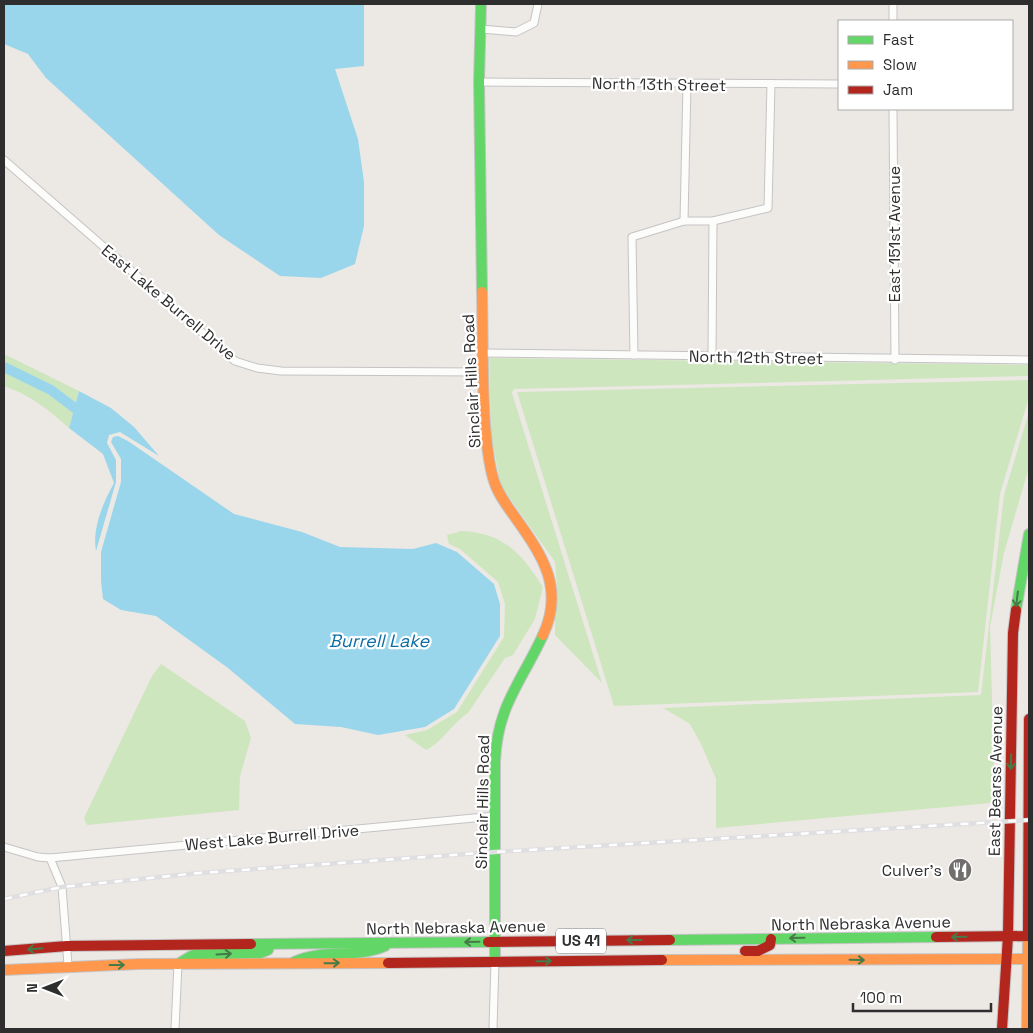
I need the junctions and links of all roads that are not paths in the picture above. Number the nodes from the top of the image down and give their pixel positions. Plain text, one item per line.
1 (481, 4) edge
2 (538, 4) edge
3 (893, 4) edge
4 (893, 20) edge
5 (481, 29) junction
6 (479, 82) junction
7 (687, 84) junction
8 (771, 84) junction
9 (838, 84) edge
10 (893, 110) edge
11 (4, 160) edge
12 (684, 221) junction
13 (713, 221) junction
14 (483, 353) junction
15 (634, 355) junction
16 (712, 356) junction
17 (895, 360) junction
18 (1029, 360) edge
19 (484, 372) junction
20 (1029, 534) edge
21 (1029, 719) edge
22 (495, 816) junction
23 (4, 846) edge
24 (50, 858) junction
25 (1008, 936) junction
26 (1028, 936) edge
27 (771, 939) junction
28 (495, 941) junction
29 (390, 942) junction
30 (270, 944) junction
31 (67, 946) junction
32 (4, 952) edge
33 (686, 959) junction
34 (1008, 959) junction
35 (1029, 959) edge
36 (495, 961) junction
37 (292, 963) junction
38 (178, 964) junction
39 (68, 965) junction
40 (4, 970) edge
41 (175, 1029) edge
42 (494, 1029) edge
43 (1002, 1029) edge
44 (1027, 1029) edge

1 - 5 main road, Sinclair Hills Road
2 - 5 street
3 - 4 street
5 - 6 main road, Sinclair Hills Road
6 - 7 street, North 13th Street
6 - 14 main road, Sinclair Hills Road
7 - 8 street, North 13th Street
7 - 12 street
8 - 9 street, North 13th Street
8 - 13 street
10 - 17 street, East 151st Avenue
11 - 19 street, East Lake Burrell Drive
12 - 13 street
12 - 15 street
13 - 16 street
14 - 15 street, North 12th Street
14 - 19 main road, Sinclair Hills Road
15 - 16 street, North 12th Street
16 - 17 street, North 12th Street
17 - 18 street, North 12th Street
19 - 22 main road, Sinclair Hills Road
20 -> 25 main road, East Bearss Avenue
21 - 26 main road, East Bearss Avenue
22 - 24 street, West Lake Burrell Drive
22 - 28 main road, Sinclair Hills Road
23 - 24 street, West Lake Burrell Drive
24 - 31 street
25 - 26 main road, North Nebraska Avenue / US 41
25 -> 27 main road, North Nebraska Avenue / US 41
25 - 34 main road, East Bearss Avenue
26 - 35 main road, East Bearss Avenue
27 -> 28 main road, North Nebraska Avenue / US 41
27 - 33 main road
28 -> 29 main road, North Nebraska Avenue / US 41
28 - 36 main road, Sinclair Hills Road
29 - 30 main road, North Nebraska Avenue / US 41
29 - 37 main road
30 - 31 main road, North Nebraska Avenue / US 41
38 -> 30 main road
31 -> 32 main road, North Nebraska Avenue / US 41
31 - 39 street
33 -> 34 main road, US 41
36 -> 33 main road, US 41
34 - 35 main road, US 41
34 - 43 main road, East Bearss Avenue
35 - 44 main road, East Bearss Avenue
37 -> 36 main road, US 41
36 - 42 street, Sinclair Hills Road
37 - 38 main road, US 41
39 -> 38 main road, US 41
38 - 41 street
39 - 40 main road, US 41

